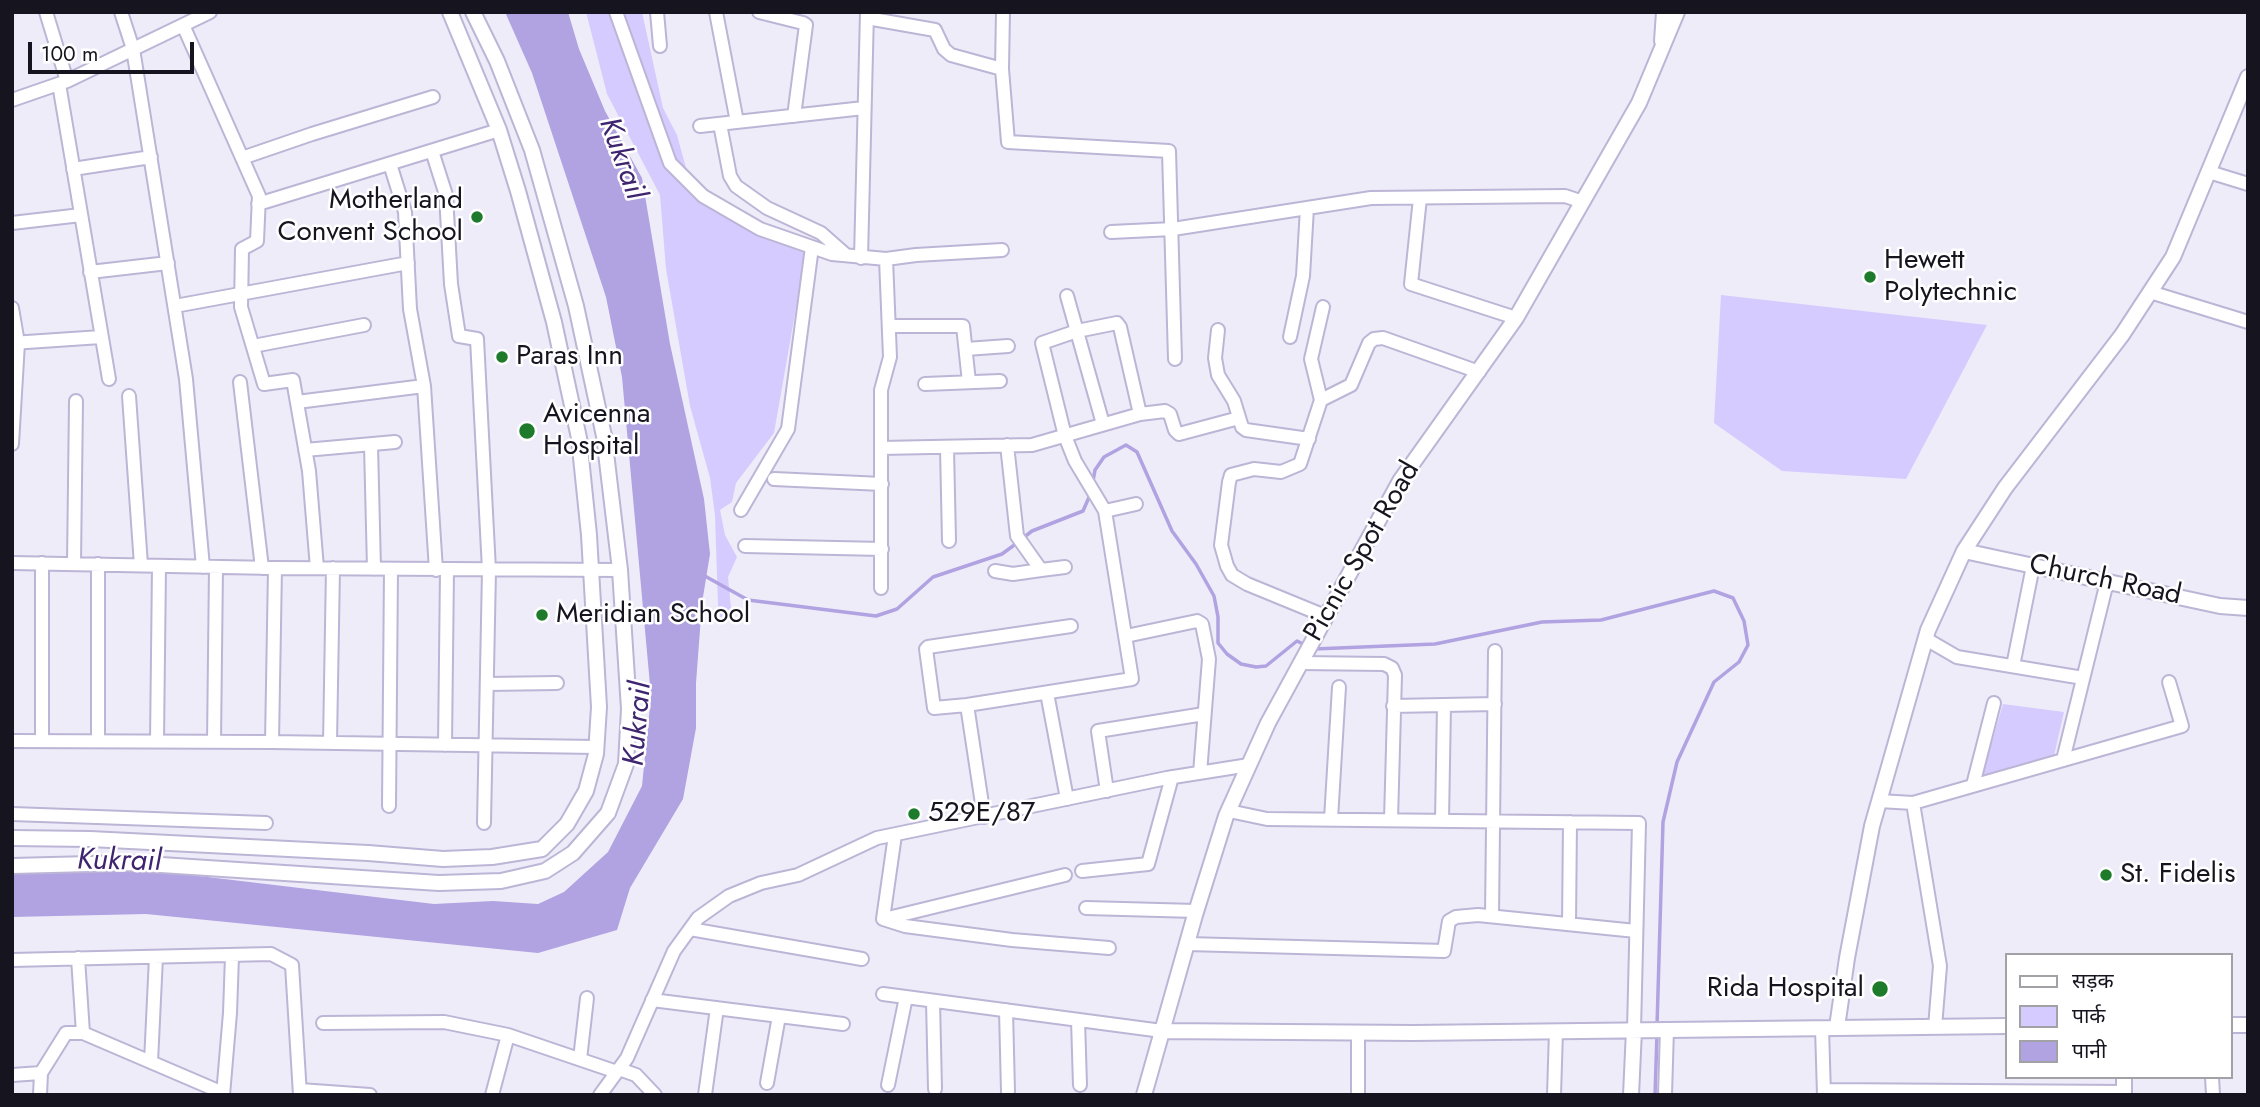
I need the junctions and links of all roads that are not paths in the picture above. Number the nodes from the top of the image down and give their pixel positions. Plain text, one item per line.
1 (46, 12) edge
2 (121, 12) edge
3 (210, 12) edge
4 (450, 12) edge
5 (473, 12) edge
6 (616, 12) edge
7 (657, 12) edge
8 (716, 12) edge
9 (759, 12) edge
10 (1003, 12) edge
11 (1664, 12) edge
12 (1677, 12) edge
13 (867, 15) edge
14 (183, 25) junction
15 (660, 46) dead end
16 (1661, 46) junction
17 (133, 49) junction
18 (1002, 69) junction
19 (2248, 77) edge
20 (63, 83) junction
21 (433, 97) dead end
22 (12, 100) edge
23 (864, 108) junction
24 (794, 116) junction
25 (737, 122) junction
26 (720, 124) junction
27 (699, 126) dead end
28 (499, 130) junction
29 (432, 150) junction
30 (151, 157) junction
31 (242, 158) junction
32 (390, 164) junction
33 (73, 169) junction
34 (2208, 172) junction
35 (2248, 184) edge
36 (1420, 198) junction
37 (1583, 202) junction
38 (258, 204) junction
39 (1307, 208) junction
40 (81, 215) junction
41 (12, 223) edge
42 (1172, 229) junction
43 (1111, 232) dead end
44 (812, 247) junction
45 (1002, 250) dead end
46 (846, 255) junction
47 (861, 258) junction
48 (887, 260) junction
49 (168, 263) junction
50 (408, 263) junction
51 (90, 272) junction
52 (2150, 292) junction
53 (242, 294) junction
54 (1067, 296) dead end
55 (175, 306) junction
56 (1323, 307) dead end
57 (12, 309) edge
58 (1517, 318) junction
59 (2248, 322) edge
60 (364, 325) dead end
61 (889, 326) junction
62 (1218, 330) dead end
63 (1077, 331) junction
64 (101, 337) junction
65 (1290, 337) dead end
66 (15, 343) edge
67 (253, 346) junction
68 (1008, 346) dead end
69 (966, 349) junction
70 (1175, 359) dead end
71 (1479, 372) junction
72 (109, 379) dead end
73 (1000, 381) dead end
74 (240, 382) dead end
75 (969, 382) junction
76 (925, 384) dead end
77 (424, 386) junction
78 (129, 396) dead end
79 (1321, 400) junction
80 (76, 401) dead end
81 (297, 402) junction
82 (1140, 414) junction
83 (1239, 418) junction
84 (1103, 424) junction
85 (1065, 436) junction
86 (1309, 439) junction
87 (394, 442) dead end
88 (12, 444) edge
89 (371, 445) junction
90 (1007, 445) junction
91 (881, 448) junction
92 (947, 448) junction
93 (305, 450) junction
94 (774, 479) dead end
95 (882, 484) junction
96 (1136, 504) dead end
97 (741, 510) dead end
98 (1105, 511) junction
99 (949, 541) dead end
100 (745, 546) dead end
101 (882, 549) junction
102 (1964, 551) junction
103 (12, 563) edge
104 (42, 563) junction
105 (74, 564) junction
106 (98, 564) junction
107 (141, 565) junction
108 (159, 566) junction
109 (2033, 566) junction
110 (209, 567) junction
111 (1065, 567) dead end
112 (268, 568) junction
113 (317, 568) junction
114 (333, 568) junction
115 (374, 569) junction
116 (391, 569) junction
117 (442, 570) junction
118 (489, 570) junction
119 (620, 570) junction
120 (1041, 570) junction
121 (996, 571) dead end
122 (591, 572) junction
123 (2107, 582) junction
124 (881, 589) dead end
125 (2248, 608) edge
126 (1325, 616) junction
127 (1071, 625) dead end
128 (1126, 636) junction
129 (1926, 639) junction
130 (1495, 650) dead end
131 (1302, 659) junction
132 (2013, 666) junction
133 (2083, 678) junction
134 (2169, 682) dead end
135 (558, 683) dead end
136 (487, 684) junction
137 (1339, 687) dead end
138 (1047, 693) junction
139 (1994, 703) dead end
140 (1495, 704) junction
141 (967, 705) junction
142 (1444, 705) junction
143 (1393, 706) junction
144 (1204, 714) junction
145 (12, 741) edge
146 (41, 741) junction
147 (98, 741) junction
148 (158, 741) junction
149 (214, 742) junction
150 (272, 742) junction
151 (330, 743) junction
152 (388, 744) junction
153 (445, 745) junction
154 (486, 745) junction
155 (596, 747) junction
156 (2063, 760) junction
157 (1249, 765) junction
158 (1200, 773) junction
159 (1172, 777) junction
160 (1973, 785) junction
161 (1107, 791) junction
162 (1067, 799) junction
163 (1879, 801) junction
164 (1913, 803) junction
165 (389, 806) dead end
166 (1228, 811) junction
167 (12, 814) edge
168 (984, 817) junction
169 (1331, 820) junction
170 (1391, 820) junction
171 (1442, 821) junction
172 (1494, 821) junction
173 (1570, 822) junction
174 (266, 823) dead end
175 (484, 823) dead end
176 (895, 835) junction
177 (12, 838) edge
178 (12, 866) edge
179 (1082, 871) dead end
180 (1065, 876) dead end
181 (1086, 908) dead end
182 (1196, 911) junction
183 (1492, 916) junction
184 (883, 919) junction
185 (1569, 924) junction
186 (690, 929) junction
187 (1636, 931) junction
188 (1186, 944) junction
189 (1109, 948) dead end
190 (232, 956) junction
191 (156, 957) junction
192 (78, 958) junction
193 (862, 959) dead end
194 (12, 960) edge
195 (883, 994) dead end
196 (906, 997) junction
197 (587, 998) dead end
198 (652, 1000) junction
199 (933, 1001) junction
200 (718, 1008) junction
201 (1006, 1010) junction
202 (779, 1016) junction
203 (1078, 1020) junction
204 (323, 1023) dead end
205 (843, 1024) dead end
206 (2004, 1026) edge
207 (1936, 1027) junction
208 (1830, 1028) junction
209 (1634, 1030) junction
210 (1660, 1030) junction
211 (1162, 1031) junction
212 (1556, 1031) junction
213 (1358, 1032) junction
214 (83, 1033) junction
215 (508, 1035) junction
216 (580, 1059) junction
217 (151, 1062) junction
218 (618, 1070) junction
219 (41, 1073) junction
220 (12, 1075) edge
221 (768, 1083) dead end
222 (888, 1085) dead end
223 (1080, 1085) dead end
224 (2124, 1088) edge
225 (936, 1089) dead end
226 (300, 1092) edge
227 (1008, 1092) dead end
228 (1824, 1092) edge
229 (2050, 1093) edge
230 (223, 1094) edge
231 (40, 1095) edge
232 (370, 1095) edge
233 (492, 1095) edge
234 (600, 1095) edge
235 (655, 1095) edge
236 (705, 1095) edge
237 (1144, 1095) edge
238 (1358, 1095) edge
239 (1554, 1095) edge
240 (1632, 1095) edge
241 (1665, 1095) edge

1 - 20 street
2 - 17 street
3 - 14 street
4 - 28 street
5 - 119 street
6 - 44 street
7 - 15 street
8 - 25 street
9 - 24 street
10 - 18 street
11 - 16 street, Picnic Spot Road
12 - 16 street, Picnic Spot Road
13 - 18 street
13 - 23 street
14 - 17 street
14 - 31 street
16 - 37 street, Picnic Spot Road
17 - 20 street
17 - 30 street
18 - 42 street
19 - 34 street
20 - 22 street
20 - 33 street
21 - 31 street
23 - 24 street
23 - 47 street
24 - 25 street
25 - 26 street
26 - 27 street
26 - 46 street
28 - 29 street
28 - 122 street
29 - 32 street
29 - 118 street
30 - 33 street
30 - 49 street
31 - 38 street
32 - 38 street
32 - 50 street
33 - 40 street
34 - 35 street
34 - 52 street
36 - 37 street
36 - 39 street
36 - 58 street
37 - 58 street, Picnic Spot Road
38 - 53 street
39 - 42 street
39 - 65 street
40 - 41 street
40 - 51 street
42 - 43 street
42 - 70 street
44 - 46 street
44 - 97 street
45 - 48 street
46 - 47 street
47 - 48 street
48 - 61 street
49 - 51 street
49 - 55 street
50 - 53 street
50 - 77 street
51 - 64 street
52 - 59 street
52 - 102 street
53 - 55 street
53 - 67 street
54 - 63 street
55 - 110 street
56 - 79 street
57 - 66 street
58 - 71 street, Picnic Spot Road
60 - 67 street
61 - 69 street
61 - 91 street
62 - 83 street
63 - 82 street
63 - 84 street
63 - 85 street
64 - 66 street
64 - 72 street
66 - 88 street
67 - 81 street
68 - 69 street
69 - 75 street
71 - 79 street
71 - 126 street, Picnic Spot Road
73 - 75 street
74 - 112 street
75 - 76 street
77 - 81 street
77 - 117 street
78 - 107 street
79 - 86 street
80 - 105 street
81 - 93 street
82 - 83 street
82 - 84 street
83 - 86 street
84 - 85 street
85 - 90 street
85 - 98 street
86 - 126 street
87 - 89 street
89 - 93 street
89 - 115 street
90 - 92 street
90 - 120 street
91 - 92 street
91 - 95 street
92 - 99 street
93 - 113 street
94 - 95 street
95 - 101 street
96 - 98 street
98 - 128 street
100 - 101 street
101 - 124 street
102 - 109 street, Church Road
102 - 129 street
103 - 104 street
104 - 105 street
104 - 146 street
105 - 106 street
106 - 107 street
106 - 147 street
107 - 108 street
108 - 110 street
108 - 148 street
109 - 123 street, Church Road
109 - 132 street
110 - 112 street
110 - 149 street
111 - 120 street
112 - 113 street
112 - 150 street
113 - 114 street
114 - 115 street
114 - 151 street
115 - 116 street
116 - 117 street
116 - 152 street
117 - 118 street
117 - 153 street
118 - 122 street
118 - 136 street
119 - 122 street
119 - 178 street
120 - 121 street
122 - 155 street
123 - 125 street, Church Road
123 - 133 street
126 - 131 street, Picnic Spot Road
127 - 141 street
128 - 138 street
128 - 144 street
129 - 132 street
129 - 163 street
130 - 140 street
131 - 143 street
131 - 157 street, Picnic Spot Road
132 - 133 street
133 - 156 street
134 - 156 street
135 - 136 street
136 - 154 street
137 - 169 street
138 - 141 street
138 - 162 street
139 - 160 street
140 - 142 street
140 - 172 street
141 - 168 street
142 - 143 street
142 - 171 street
143 - 170 street
144 - 158 street
144 - 161 street
145 - 146 street
146 - 147 street
147 - 148 street
148 - 149 street
149 - 150 street
150 - 151 street
151 - 152 street
152 - 153 street
152 - 165 street
153 - 154 street
154 - 155 street
154 - 175 street
155 - 177 street
156 - 160 street
157 - 158 street
157 - 166 street, Picnic Spot Road
158 - 159 street
159 - 161 street
159 - 179 street
160 - 164 street
161 - 162 street
162 - 168 street
163 - 164 street
163 - 208 street
164 - 207 street
166 - 169 street
166 - 182 street, Picnic Spot Road
167 - 174 street
168 - 176 street
169 - 170 street
170 - 171 street
171 - 172 street
172 - 173 street
172 - 183 street
173 - 185 street
173 - 187 street
176 - 184 street
176 - 186 street
180 - 184 street
181 - 182 street
182 - 188 street, Picnic Spot Road
183 - 185 street
183 - 188 street
184 - 189 street
185 - 187 street
186 - 193 street
186 - 198 street
187 - 209 street
188 - 211 street, Picnic Spot Road
190 - 191 street
190 - 226 street
190 - 230 street
191 - 192 street
191 - 217 street
192 - 194 street
192 - 214 street
195 - 196 street
196 - 199 street
196 - 222 street
197 - 216 street
198 - 200 street
198 - 218 street
199 - 201 street
199 - 225 street
200 - 202 street
200 - 236 street
201 - 203 street
201 - 227 street
202 - 205 street
202 - 221 street
203 - 211 street
203 - 223 street
204 - 215 street
206 - 207 street
207 - 208 street
208 - 210 street
208 - 228 street
209 - 210 street
209 - 212 street
209 - 240 street
210 - 241 street
211 - 213 street
211 - 237 street, Picnic Spot Road
212 - 213 street
212 - 239 street
213 - 238 street
214 - 217 street
214 - 219 street
215 - 216 street
215 - 233 street
216 - 218 street
217 - 230 street
218 - 234 street
218 - 235 street
219 - 220 street
219 - 231 street
224 - 229 street
226 - 232 street
228 - 229 street

